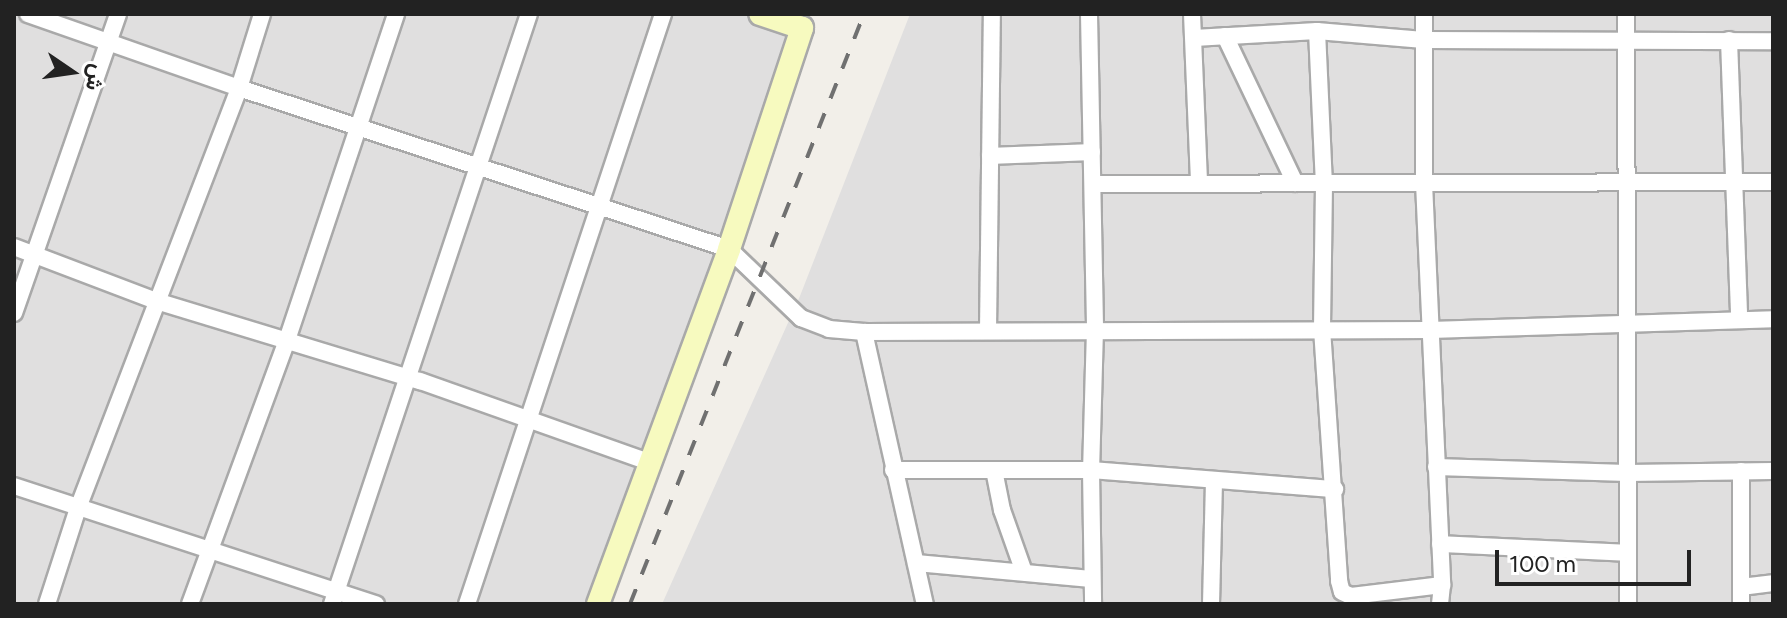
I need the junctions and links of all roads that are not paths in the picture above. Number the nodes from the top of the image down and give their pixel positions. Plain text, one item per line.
1 (28, 14) edge
2 (118, 14) edge
3 (262, 14) edge
4 (396, 14) edge
5 (529, 14) edge
6 (663, 14) edge
7 (760, 14) edge
8 (992, 14) edge
9 (1089, 14) edge
10 (1192, 14) edge
11 (1424, 14) edge
12 (1626, 14) edge
13 (804, 21) edge
14 (1317, 31) junction
15 (1225, 36) junction
16 (1194, 38) junction
17 (1424, 40) junction
18 (1729, 40) junction
19 (109, 41) junction
20 (1625, 41) junction
21 (1773, 41) edge
22 (239, 88) junction
23 (361, 127) junction
24 (1092, 152) junction
25 (990, 156) junction
26 (480, 165) junction
27 (1627, 180) junction
28 (1732, 182) junction
29 (1773, 182) edge
30 (1295, 183) junction
31 (1424, 183) junction
32 (1094, 184) junction
33 (1199, 184) junction
34 (1324, 185) junction
35 (600, 204) junction
36 (14, 247) edge
37 (729, 249) junction
38 (35, 254) junction
39 (156, 301) junction
40 (14, 313) edge
41 (1739, 319) junction
42 (1773, 319) edge
43 (1625, 322) junction
44 (1095, 329) junction
45 (1322, 329) junction
46 (1430, 330) junction
47 (988, 331) junction
48 (864, 332) junction
49 (286, 343) junction
50 (408, 378) junction
51 (530, 421) junction
52 (649, 462) junction
53 (1436, 467) junction
54 (893, 470) junction
55 (994, 470) junction
56 (1091, 470) junction
57 (1741, 471) junction
58 (1773, 471) edge
59 (1627, 473) junction
60 (1214, 480) junction
61 (14, 486) edge
62 (1335, 489) junction
63 (78, 508) junction
64 (1440, 544) junction
65 (209, 548) junction
66 (1628, 553) junction
67 (916, 563) junction
68 (1024, 572) junction
69 (1091, 579) junction
70 (1773, 583) edge
71 (1442, 585) junction
72 (1741, 587) junction
73 (334, 597) edge
74 (47, 604) edge
75 (190, 604) edge
76 (376, 604) edge
77 (467, 604) edge
78 (598, 604) edge
79 (925, 604) edge
80 (1093, 604) edge
81 (1211, 604) edge
82 (1440, 604) edge
83 (1628, 604) edge
84 (1741, 604) edge

1 - 19 street
2 - 19 street
3 - 22 street
4 - 23 street
5 - 26 street
6 - 35 street
7 - 13 main road
8 - 25 street
9 - 24 street
10 - 16 street
11 - 17 street
12 - 20 street
13 - 37 main road
14 - 15 street
14 - 17 street
14 - 34 street
15 - 16 street
15 - 30 street
16 - 33 street
17 - 20 street
17 - 31 street
18 - 20 street
18 - 21 street
18 - 28 street
19 - 22 street
19 - 38 street
20 - 27 street
22 - 23 street
22 - 39 street
23 - 26 street
23 - 49 street
24 - 25 street
24 - 32 street
25 - 47 street
26 - 35 street
26 - 50 street
27 - 28 street
27 - 31 street
27 - 43 street
28 - 29 street
28 - 41 street
30 - 33 street
30 - 34 street
31 - 34 street
31 - 46 street
32 - 33 street
32 - 44 street
34 - 45 street
35 - 37 street
35 - 51 street
36 - 38 street
37 - 48 street
37 - 52 main road
38 - 39 street
38 - 40 street
39 - 49 street
39 - 63 street
41 - 42 street
41 - 43 street
43 - 46 street
43 - 59 street
44 - 45 street
44 - 47 street
44 - 56 street
45 - 46 street
45 - 62 street
46 - 53 street
47 - 48 street
48 - 54 street
49 - 50 street
49 - 65 street
50 - 51 street
50 - 73 street
51 - 52 street
51 - 77 street
52 - 78 main road
53 - 59 street
53 - 64 street
54 - 55 street
54 - 67 street
55 - 56 street
55 - 68 street
56 - 60 street
56 - 69 street
57 - 58 street
57 - 59 street
57 - 72 street
59 - 66 street
60 - 62 street
60 - 81 street
61 - 63 street
62 - 71 street
63 - 65 street
63 - 74 street
64 - 66 street
64 - 71 street
65 - 73 street
65 - 75 street
66 - 83 street
67 - 68 street
67 - 79 street
68 - 69 street
69 - 80 street
70 - 72 street
71 - 82 street
72 - 84 street
73 - 76 street

